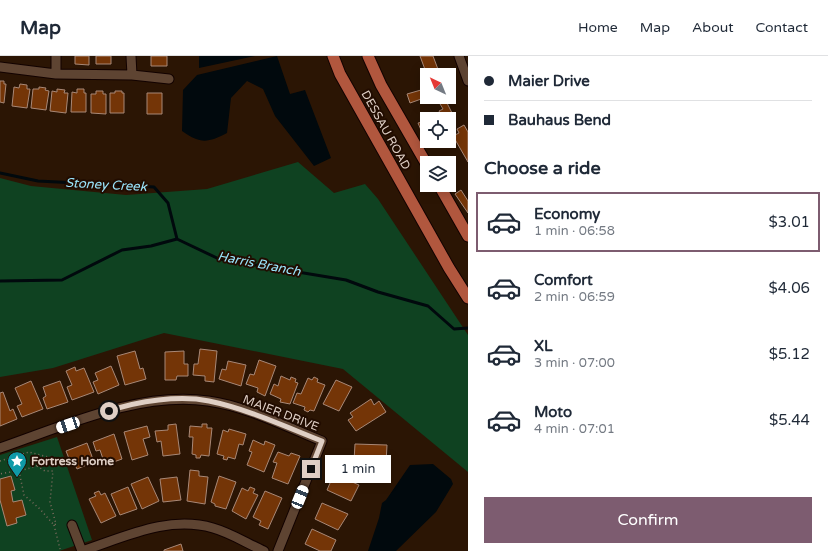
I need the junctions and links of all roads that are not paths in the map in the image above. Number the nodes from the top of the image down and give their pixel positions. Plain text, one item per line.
1 (56, 56) edge
2 (131, 56) edge
3 (333, 56) edge
4 (368, 56) edge
5 (459, 56) edge
6 (0, 67) edge
7 (56, 74) junction
8 (132, 75) junction
9 (169, 79) dead end
10 (468, 81) edge
11 (422, 156) edge
12 (443, 192) edge
13 (468, 236) edge
14 (468, 298) edge
15 (0, 448) edge
16 (72, 525) dead end
17 (82, 551) edge
18 (264, 551) edge
19 (278, 551) edge

1 - 7 street
2 - 8 street
3 - 14 main road, DESSAU ROAD
4 - 11 main road, DESSAU ROAD
5 - 10 street
6 - 7 street
7 - 8 street
8 - 9 street
12 - 13 main road
15 - 19 street, MAIER DRIVE
16 - 17 street
17 - 18 street

